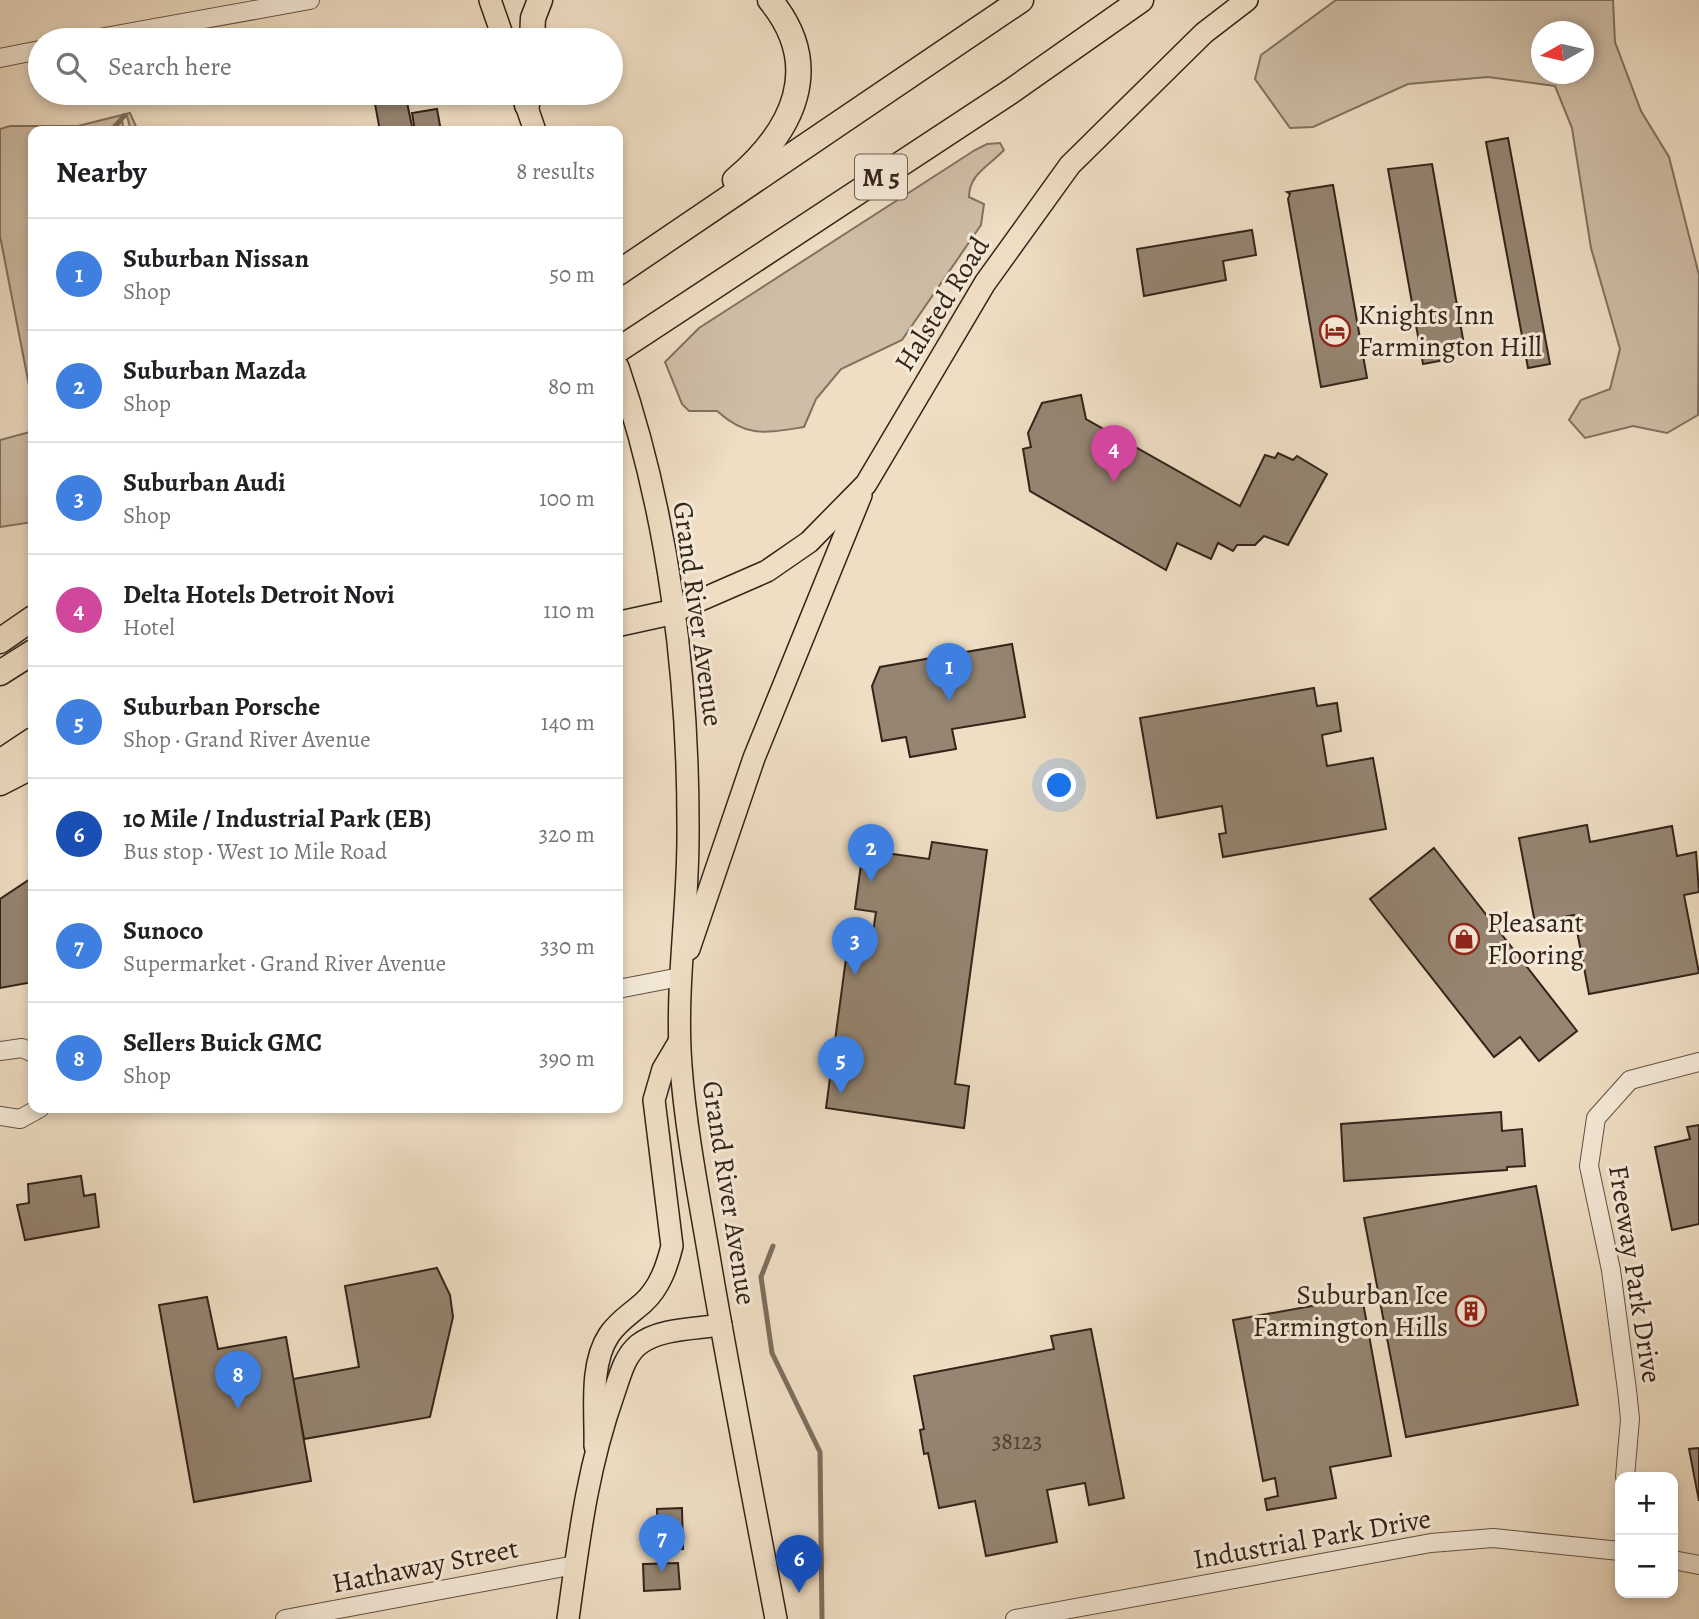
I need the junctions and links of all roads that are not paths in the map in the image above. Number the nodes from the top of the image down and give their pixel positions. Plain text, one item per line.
1 (310, 0) edge
2 (490, 0) edge
3 (540, 0) edge
4 (770, 0) edge
5 (1021, 0) edge
6 (1141, 0) edge
7 (1247, 0) edge
8 (155, 28) edge
9 (500, 28) edge
10 (533, 28) edge
11 (28, 52) edge
12 (0, 58) edge
13 (527, 105) edge
14 (534, 126) edge
15 (649, 254) junction
16 (623, 270) edge
17 (623, 348) edge
18 (623, 382) edge
19 (866, 484) junction
20 (673, 612) junction
21 (28, 621) edge
22 (623, 623) edge
23 (0, 641) edge
24 (28, 655) edge
25 (0, 674) edge
26 (28, 743) edge
27 (0, 762) edge
28 (28, 769) edge
29 (0, 783) edge
30 (680, 977) junction
31 (623, 988) edge
32 (679, 1042) junction
33 (0, 1051) edge
34 (28, 1051) edge
35 (1699, 1062) edge
36 (31, 1113) edge
37 (0, 1116) edge
38 (721, 1325) junction
39 (595, 1446) junction
40 (1625, 1472) edge
41 (1615, 1550) edge
42 (1678, 1561) edge
43 (575, 1565) junction
44 (1699, 1565) edge
45 (285, 1619) edge
46 (568, 1619) edge
47 (776, 1619) edge
48 (1015, 1619) edge

1 - 8 street
2 - 9 main road
3 - 10 highway
4 - 15 highway
5 - 15 highway, M 5
6 - 17 highway, M 5
7 - 19 main road, Halsted Road
11 - 12 street
13 - 14 main road
15 - 16 highway, M 5
18 - 20 main road, Grand River Avenue
19 - 20 main road, Halsted Road
19 - 30 main road
20 - 22 highway
20 - 30 main road, Grand River Avenue
21 - 23 highway
24 - 25 highway
26 - 27 highway
28 - 29 highway
30 - 31 street
30 - 32 main road, Grand River Avenue
32 - 38 main road, Grand River Avenue
32 - 39 main road, Grand River Avenue
33 - 34 street
35 - 40 street, Freeway Park Drive
36 - 37 street
38 - 39 main road, Grand River Avenue
38 - 47 main road
39 - 43 main road, Grand River Avenue
41 - 48 street, Industrial Park Drive
42 - 44 street
43 - 45 street, Hathaway Street
43 - 46 main road, Grand River Avenue

